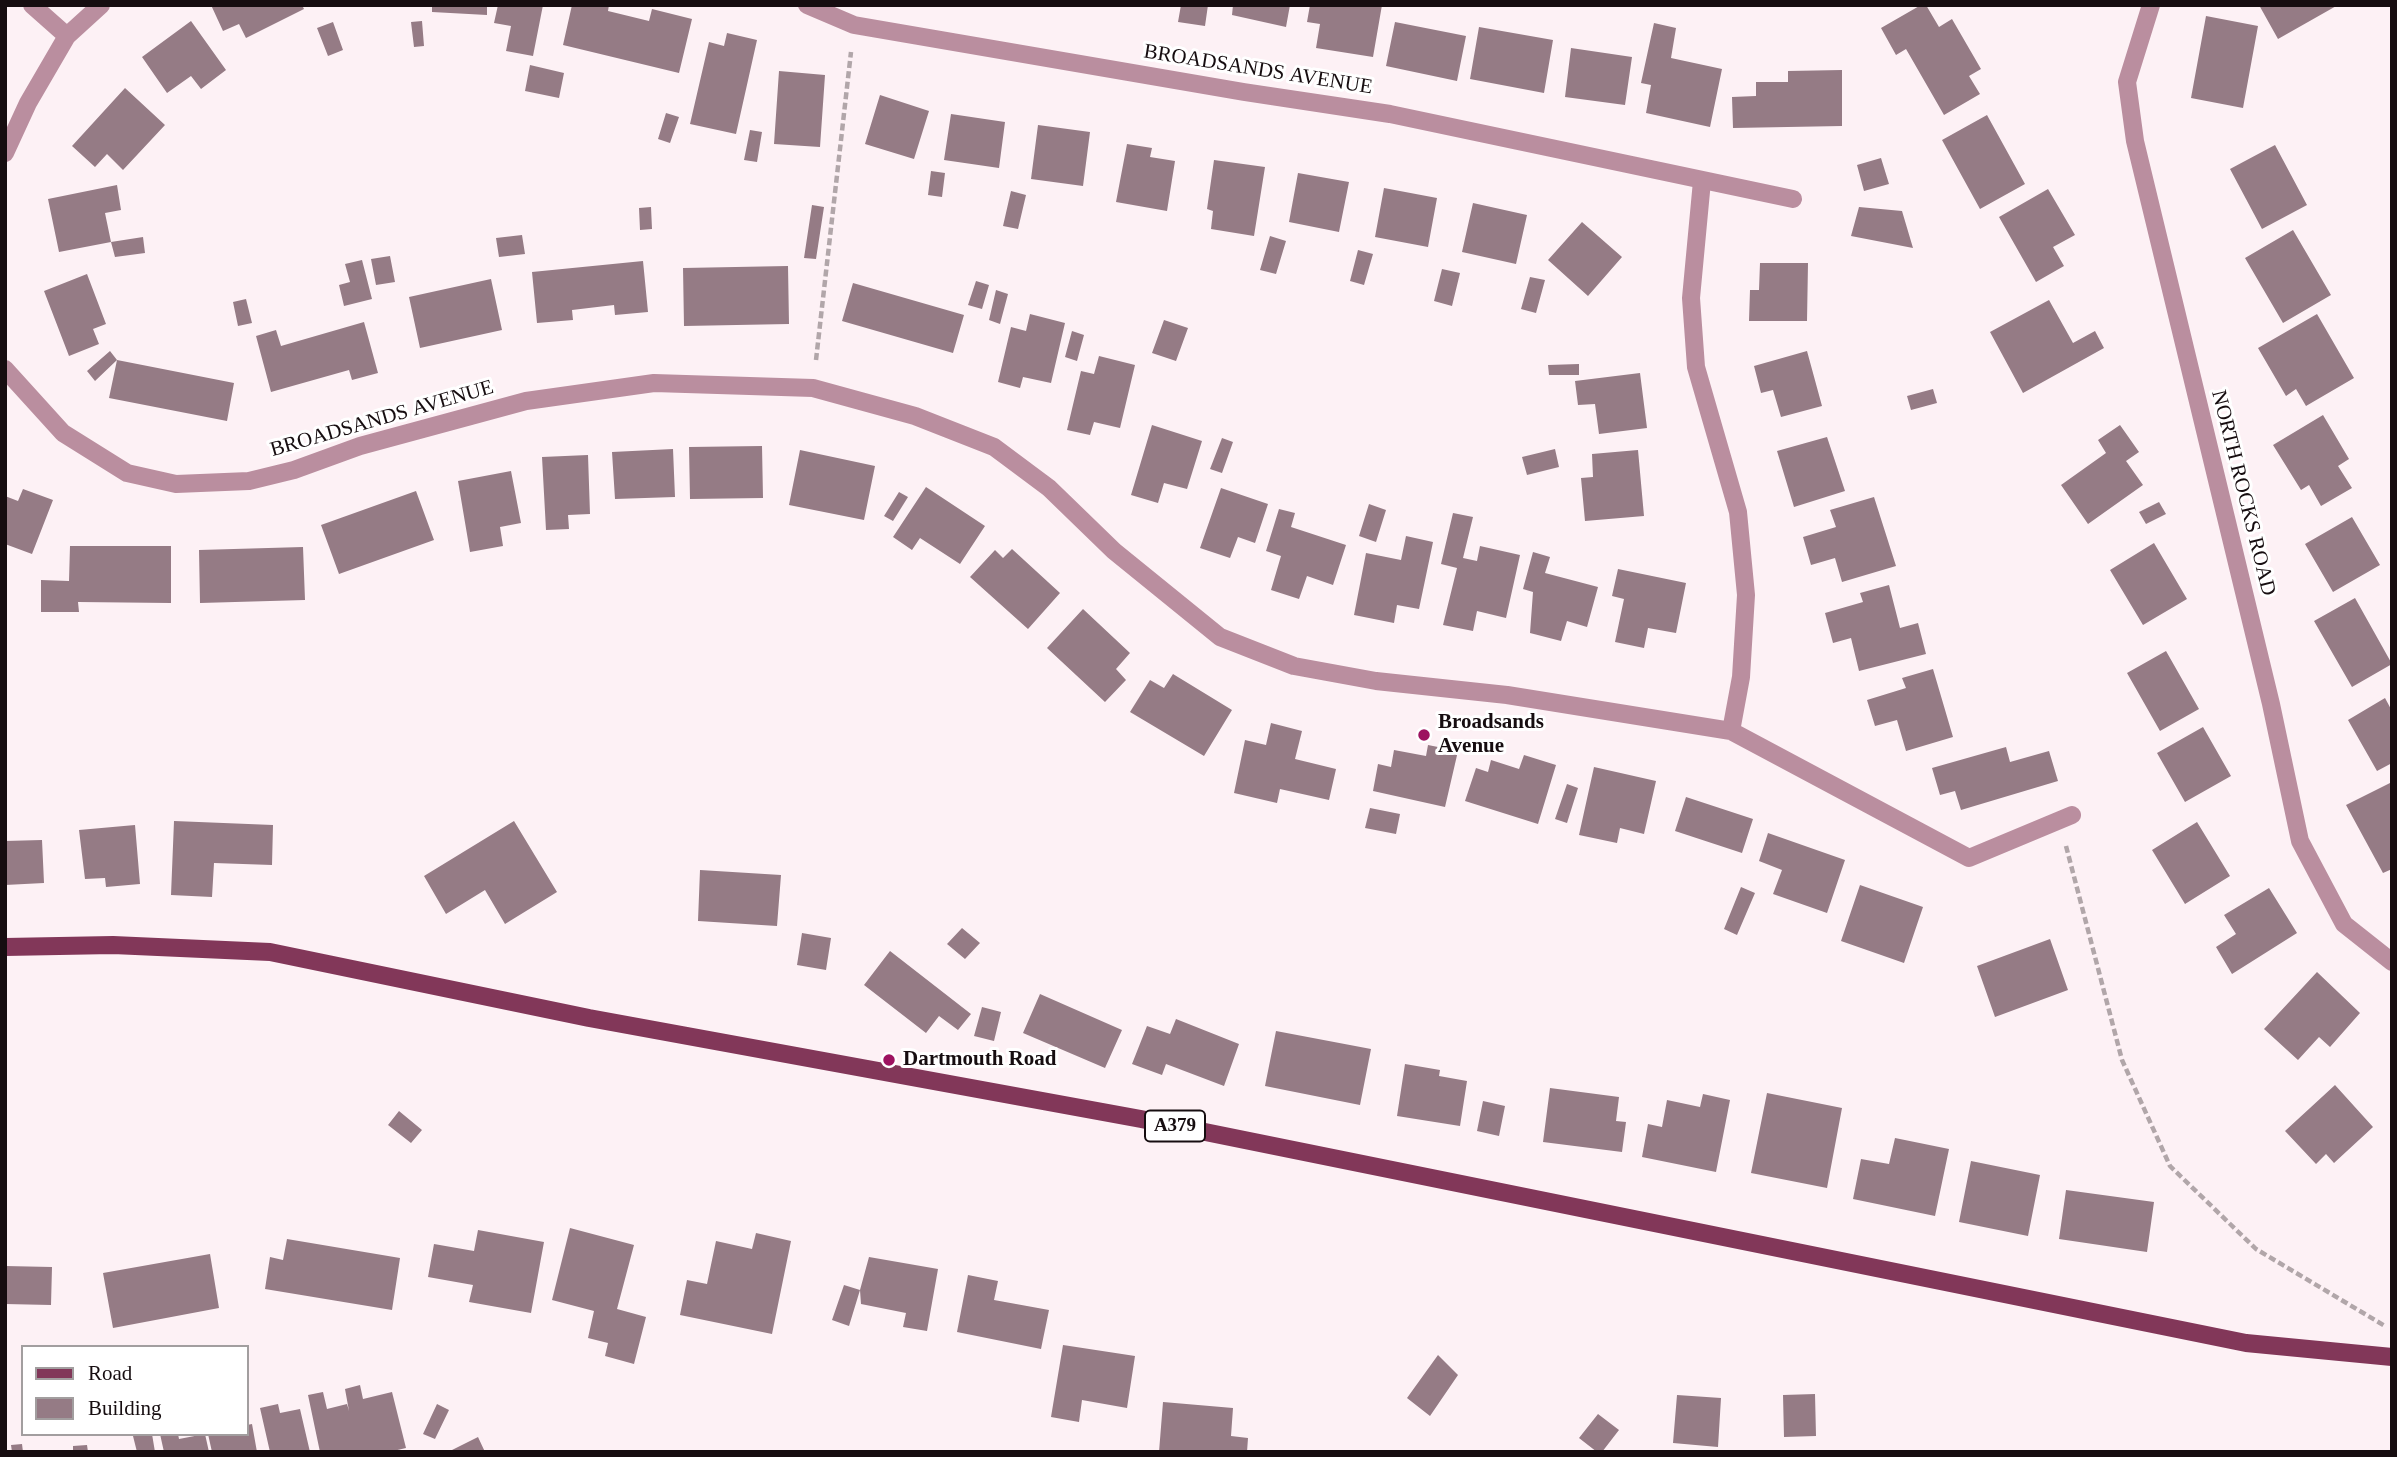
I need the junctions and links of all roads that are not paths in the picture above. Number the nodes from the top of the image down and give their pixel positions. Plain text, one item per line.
1 (32, 5) edge
2 (101, 5) edge
3 (807, 5) edge
4 (2151, 5) edge
5 (67, 36) junction
6 (5, 153) edge
7 (1702, 181) junction
8 (1793, 199) dead end
9 (5, 369) edge
10 (1731, 731) junction
11 (2065, 818) road end
12 (5, 947) edge
13 (2392, 962) edge
14 (2392, 1357) edge

1 - 5 street
2 - 5 street
3 - 7 street, BROADSANDS AVENUE
4 - 13 street, NORTH ROCKS ROAD
5 - 6 street
7 - 8 street, BROADSANDS AVENUE
7 - 10 street
9 - 10 street, BROADSANDS AVENUE
10 - 11 street, BROADSANDS AVENUE
12 - 14 main road, A379

